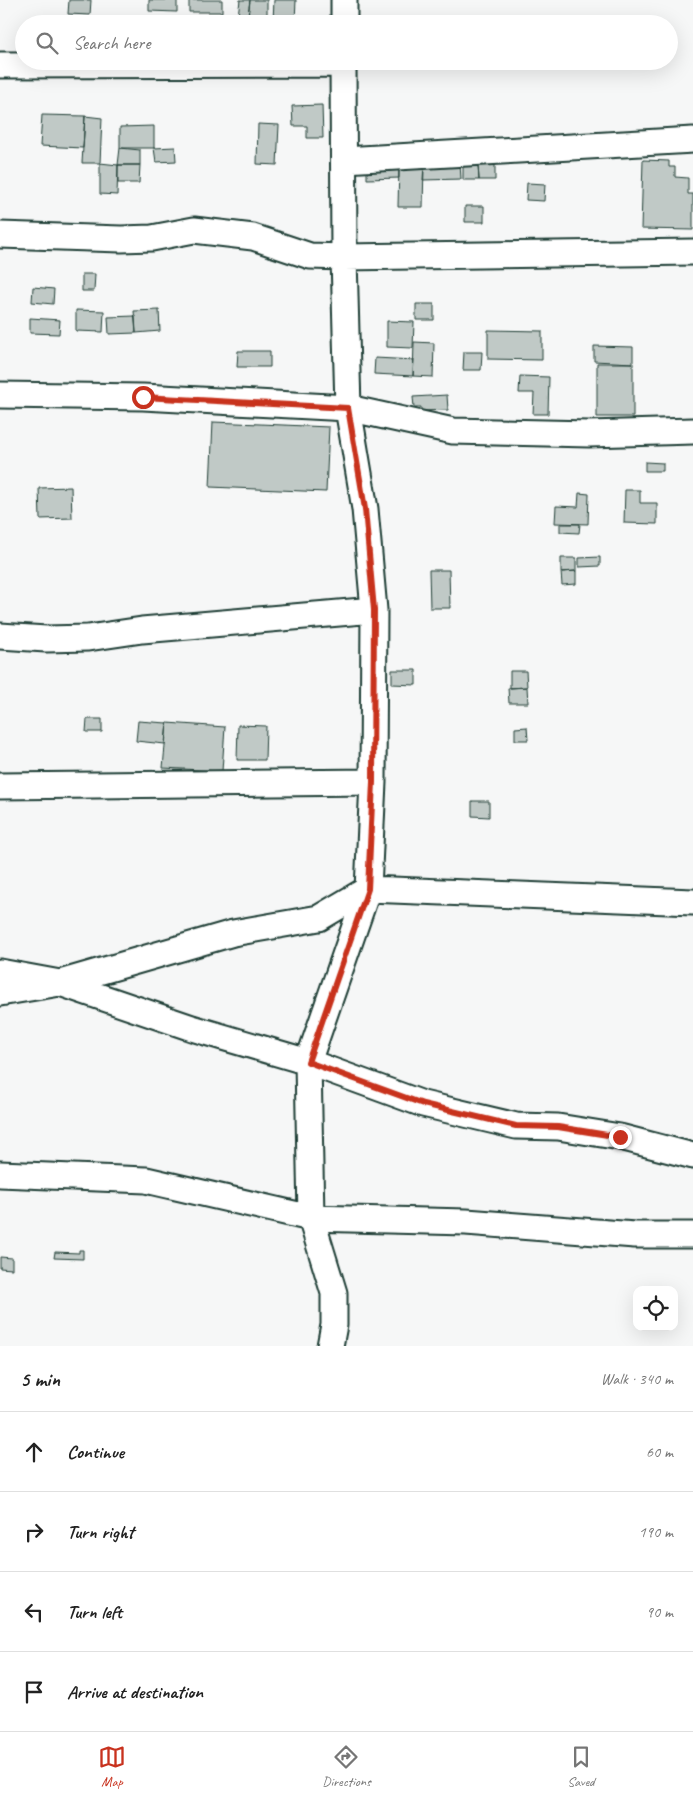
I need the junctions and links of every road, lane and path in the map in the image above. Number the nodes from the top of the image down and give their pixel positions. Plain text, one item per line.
1 (344, 0) edge
2 (344, 15) edge
3 (0, 66) edge
4 (15, 66) edge
5 (343, 70) edge
6 (693, 140) edge
7 (344, 160) junction
8 (0, 235) edge
9 (693, 252) edge
10 (344, 257) junction
11 (0, 395) edge
12 (348, 408) junction
13 (693, 432) edge
14 (374, 610) junction
15 (0, 636) edge
16 (373, 782) junction
17 (0, 786) edge
18 (368, 889) junction
19 (693, 902) edge
20 (0, 972) edge
21 (60, 983) junction
22 (0, 993) edge
23 (308, 1062) junction
24 (693, 1156) edge
25 (0, 1174) edge
26 (311, 1218) junction
27 (693, 1235) edge
28 (330, 1346) edge

1 - 2 street
3 - 4 street
5 - 7 street
6 - 7 street
7 - 10 street
8 - 10 street
9 - 10 street
10 - 12 street
11 - 12 street
12 - 13 street
12 - 14 street
14 - 15 street
14 - 16 street
16 - 17 street
16 - 18 street
18 - 19 street
18 - 21 street
18 - 23 street
20 - 21 street
21 - 22 street
21 - 23 street
23 - 24 street
23 - 26 street
25 - 26 street
26 - 27 street
26 - 28 street

